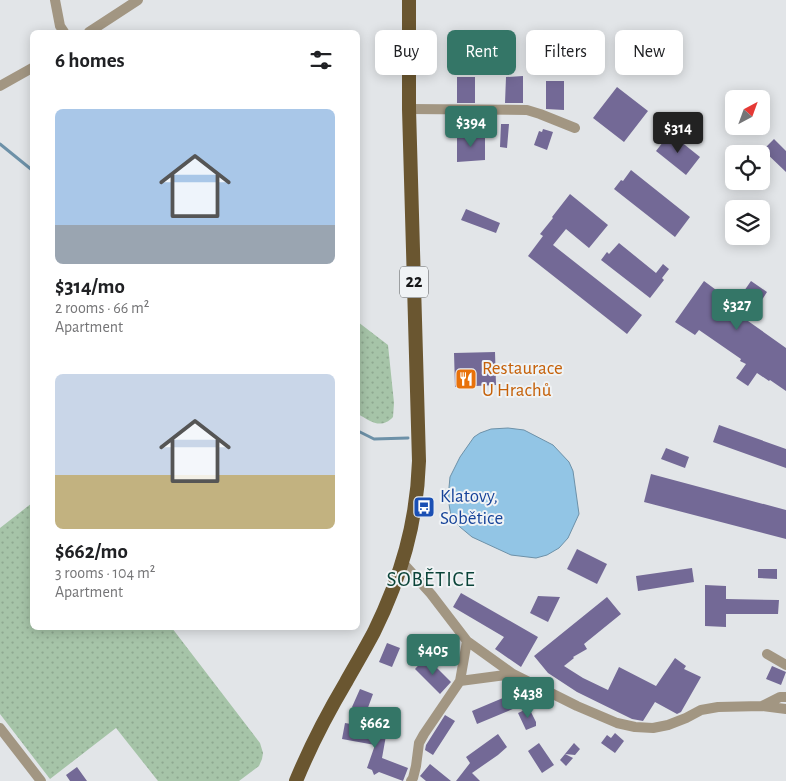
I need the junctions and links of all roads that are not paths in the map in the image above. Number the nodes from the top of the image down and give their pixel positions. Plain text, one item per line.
1 (55, 0) edge
2 (138, 0) edge
3 (409, 0) edge
4 (63, 30) edge
5 (92, 30) edge
6 (30, 69) edge
7 (0, 86) edge
8 (410, 109) junction
9 (575, 128) dead end
10 (403, 563) junction
11 (467, 641) junction
12 (767, 654) dead end
13 (786, 665) edge
14 (513, 674) junction
15 (460, 681) junction
16 (786, 697) edge
17 (762, 706) junction
18 (786, 709) edge
19 (0, 728) edge
20 (413, 780) edge
21 (41, 781) edge
22 (296, 781) edge

1 - 4 street
2 - 5 street
3 - 8 main road, 22
6 - 7 street
8 - 9 street
8 - 10 main road, 22
10 - 11 street
10 - 22 main road, 22
11 - 14 street
11 - 15 street
12 - 13 street
14 - 15 street
14 - 17 street
15 - 20 street
16 - 17 street
17 - 18 street
19 - 21 street

